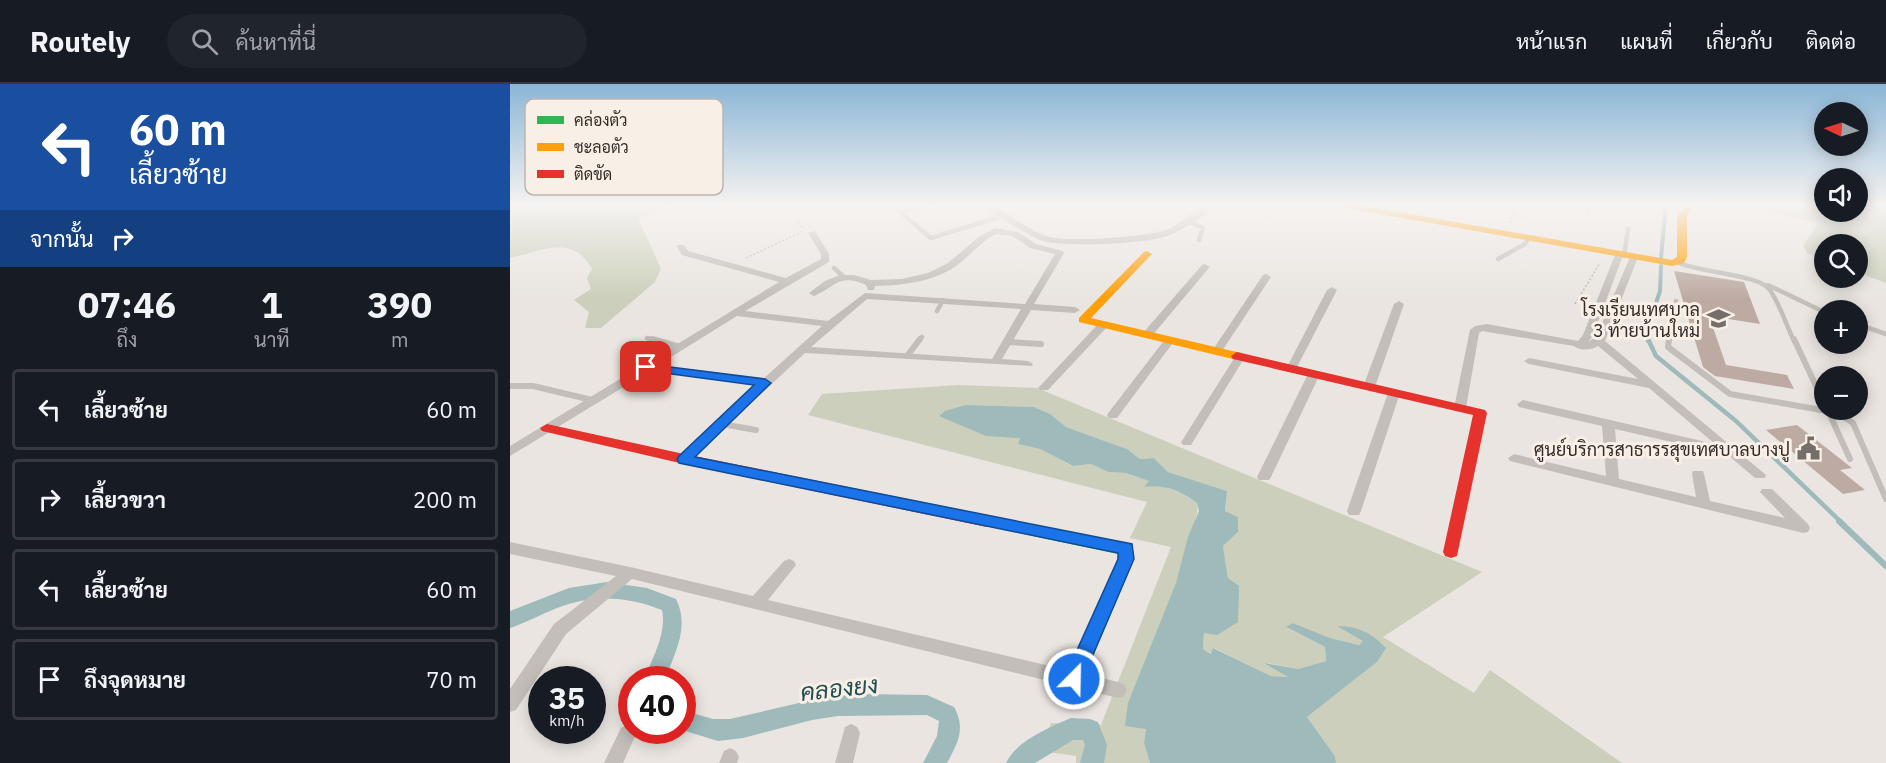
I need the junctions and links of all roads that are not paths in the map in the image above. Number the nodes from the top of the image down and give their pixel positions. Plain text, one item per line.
1 (813, 236) edge
2 (987, 236) edge
3 (1017, 236) edge
4 (1039, 236) edge
5 (1159, 236) edge
6 (1200, 236) edge
7 (1515, 236) edge
8 (1626, 236) edge
9 (1682, 236) edge
10 (1529, 238) junction
11 (1199, 240) dead end
12 (681, 247) dead end
13 (1148, 254) dead end
14 (1621, 255) junction
15 (1498, 259) dead end
16 (1677, 262) junction
17 (1205, 267) dead end
18 (834, 268) dead end
19 (844, 277) junction
20 (1266, 278) dead end
21 (787, 281) junction
22 (870, 283) junction
23 (1765, 285) junction
24 (1332, 290) dead end
25 (814, 293) dead end
26 (865, 296) junction
27 (943, 300) junction
28 (1676, 301) dead end
29 (1399, 304) dead end
30 (1030, 307) junction
31 (1814, 307) edge
32 (1075, 310) dead end
33 (937, 311) dead end
34 (737, 313) junction
35 (830, 324) junction
36 (1103, 325) junction
37 (1868, 328) edge
38 (1886, 334) edge
39 (1147, 335) junction
40 (922, 337) dead end
41 (647, 339) dead end
42 (1170, 340) junction
43 (1599, 341) junction
44 (1008, 342) junction
45 (1041, 344) dead end
46 (680, 346) junction
47 (1579, 346) junction
48 (802, 350) junction
49 (1217, 351) junction
50 (907, 357) junction
51 (1240, 357) junction
52 (1529, 361) dead end
53 (995, 362) junction
54 (1028, 364) dead end
55 (646, 367) junction
56 (1291, 369) junction
57 (1314, 374) junction
58 (1814, 382) edge
59 (765, 383) junction
60 (1651, 385) junction
61 (510, 386) edge
62 (1369, 387) junction
63 (1044, 388) dead end
64 (1394, 393) junction
65 (592, 400) junction
66 (1522, 404) dead end
67 (1460, 408) junction
68 (1814, 408) edge
69 (1113, 415) dead end
70 (1832, 420) edge
71 (1848, 420) edge
72 (1608, 423) junction
73 (721, 424) junction
74 (547, 428) junction
75 (756, 430) dead end
76 (1187, 442) dead end
77 (510, 452) edge
78 (1732, 452) junction
79 (1514, 458) dead end
80 (684, 459) junction
81 (1850, 459) dead end
82 (1698, 474) dead end
83 (1760, 475) dead end
84 (1264, 477) dead end
85 (1612, 483) junction
86 (1767, 492) dead end
87 (1886, 499) edge
88 (1704, 504) junction
89 (1354, 511) dead end
90 (510, 548) edge
91 (1451, 552) dead end
92 (789, 565) dead end
93 (626, 577) junction
94 (756, 603) junction
95 (1074, 679) junction
96 (1118, 690) dead end
97 (510, 704) edge
98 (851, 733) dead end
99 (622, 744) edge
100 (613, 763) edge
101 (844, 763) edge

1 - 21 street
2 - 22 street
3 - 30 street
4 - 5 street
6 - 11 lane
7 - 10 street
8 - 14 lane
9 - 16 street
10 - 14 street
10 - 15 lane
12 - 21 street
13 - 36 street
14 - 16 street
14 - 43 street
14 - 47 street
16 - 23 lane
17 - 39 street
18 - 19 lane
19 - 22 street
19 - 25 street
20 - 49 street
21 - 34 street
22 - 26 street
23 - 31 lane
23 - 58 lane
24 - 56 street
26 - 27 street
26 - 35 street
27 - 30 street
27 - 33 lane
28 - 68 lane
29 - 62 street
30 - 32 street
30 - 44 street
34 - 35 street
34 - 46 street
35 - 48 street
36 - 39 street
36 - 63 street
37 - 38 lane
39 - 42 street
40 - 50 lane
41 - 46 lane
42 - 49 street
42 - 69 street
43 - 47 street
43 - 60 street
44 - 45 lane
44 - 53 street
46 - 55 street
47 - 67 street
48 - 50 street
48 - 59 street
49 - 51 street
50 - 53 street
51 - 56 street
51 - 76 street
52 - 60 street
53 - 54 street
55 - 59 street
55 - 65 street
56 - 57 street
57 - 62 street
57 - 84 street
59 - 73 street
60 - 78 street
61 - 65 lane
62 - 64 street
64 - 67 street
64 - 89 street
65 - 74 street
66 - 72 street
67 - 91 street
70 - 81 lane
71 - 87 lane
72 - 78 street
72 - 85 street
73 - 75 lane
73 - 80 street
74 - 77 street
74 - 80 street
78 - 83 street
79 - 85 street
80 - 95 street
82 - 88 street
85 - 88 street
86 - 88 street
90 - 93 street
92 - 94 street
93 - 94 street
93 - 97 street
94 - 95 street
95 - 96 street
98 - 101 street
99 - 100 street

